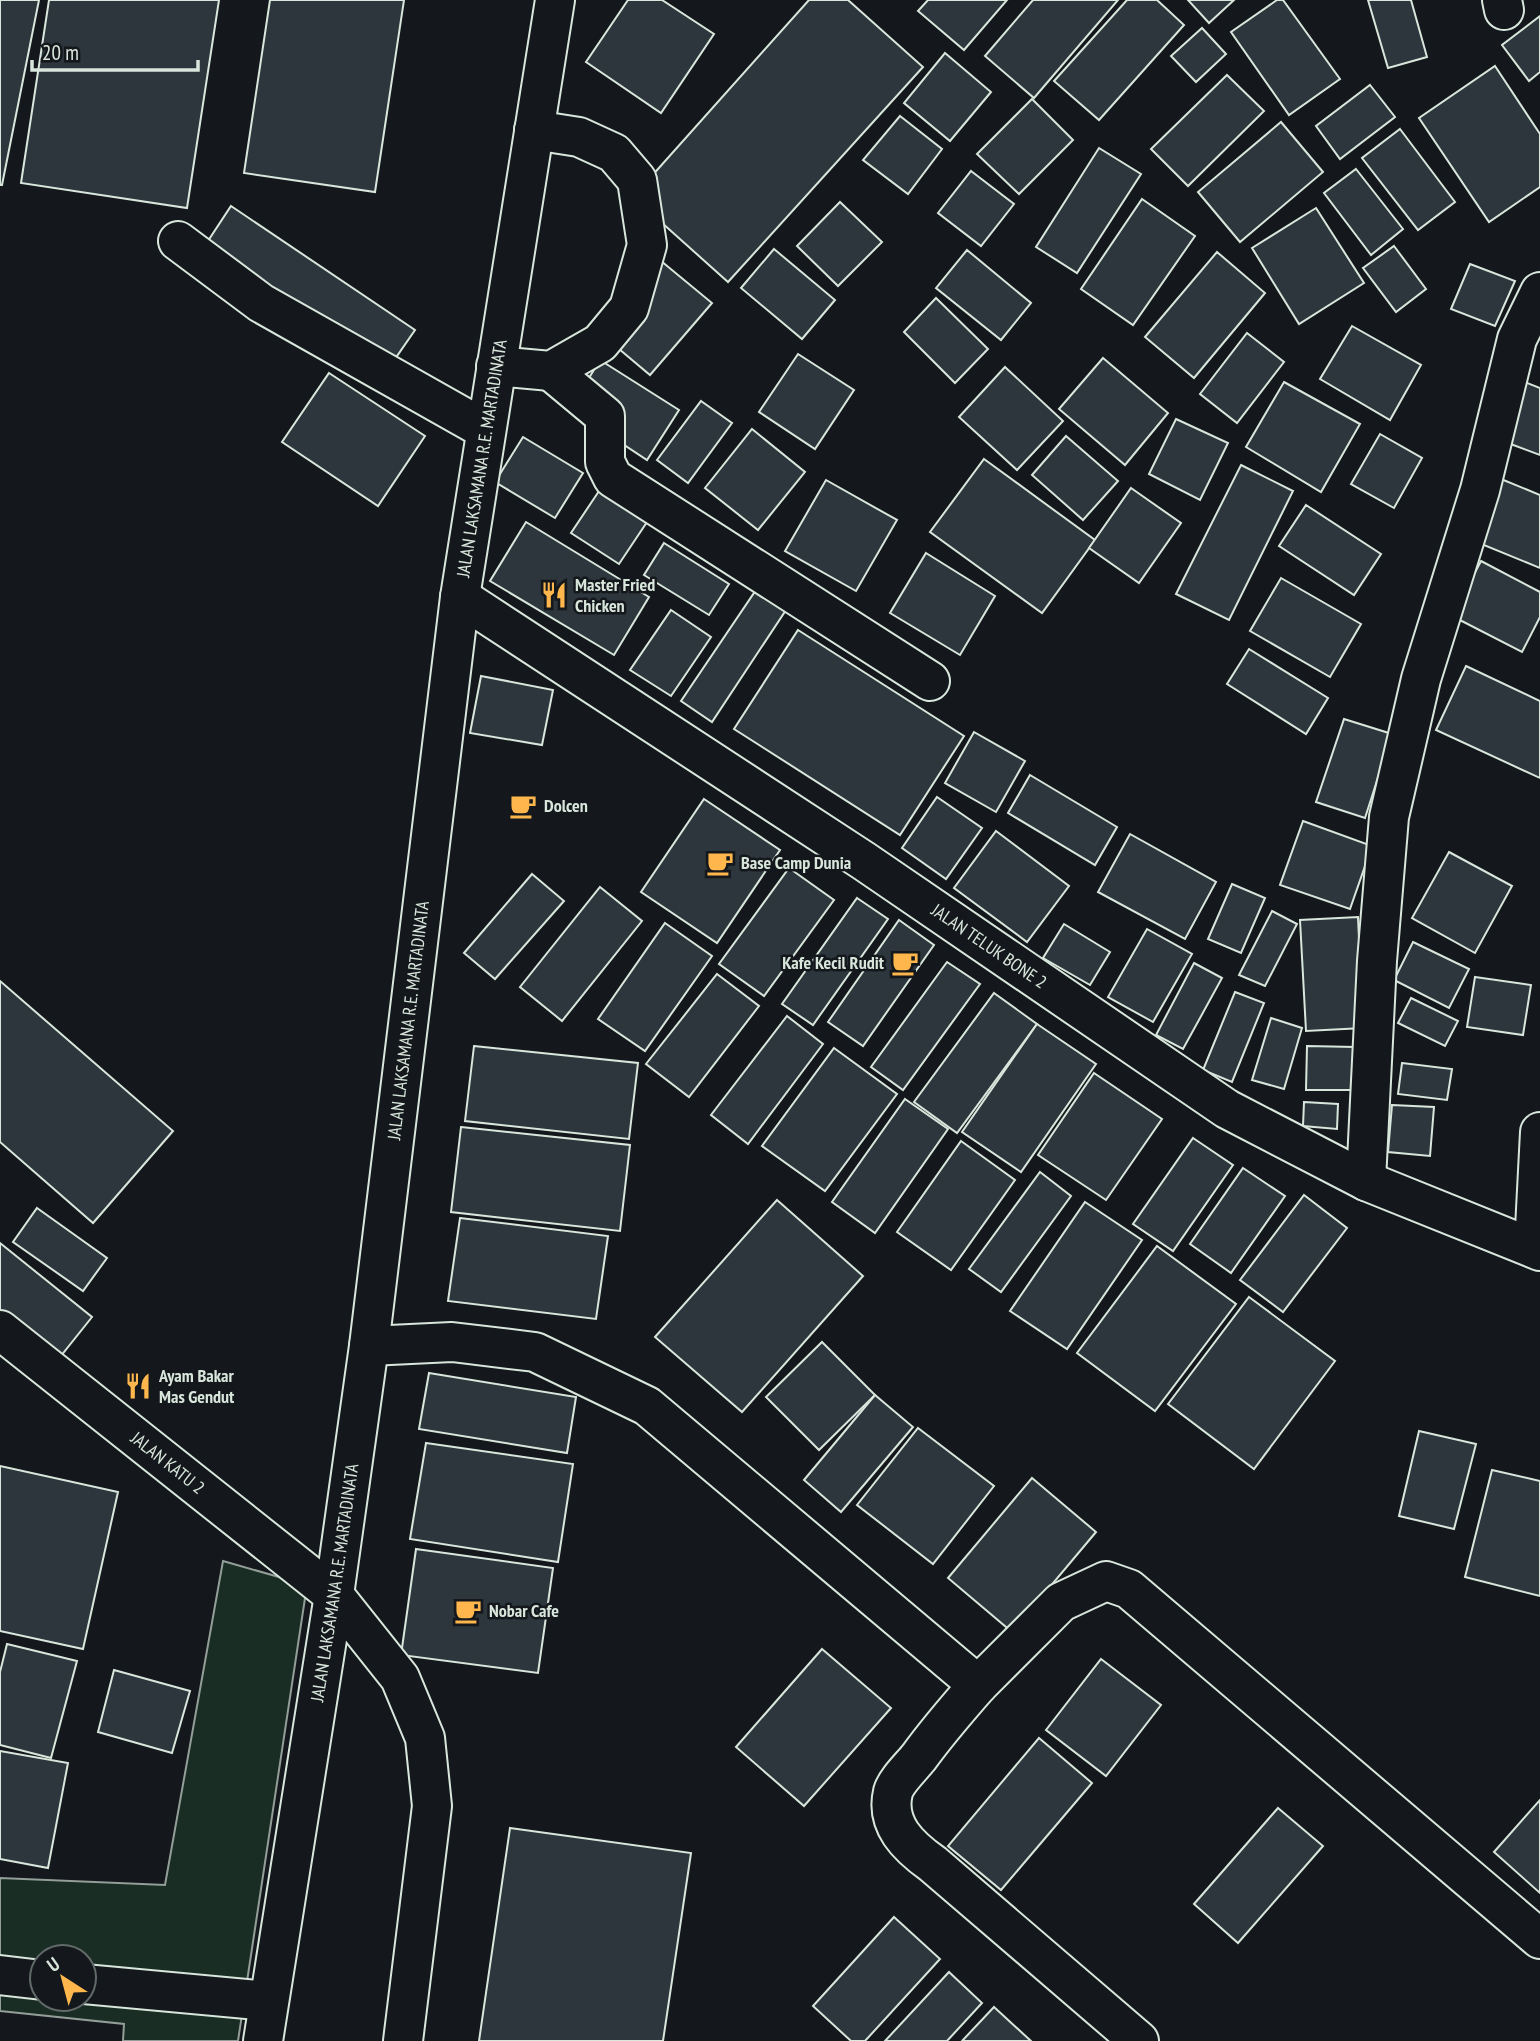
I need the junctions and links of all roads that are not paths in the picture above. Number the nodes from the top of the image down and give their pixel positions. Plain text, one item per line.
1 (555, 0) edge
2 (534, 130) junction
3 (178, 241) dead end
4 (1539, 295) edge
5 (496, 366) junction
6 (551, 371) junction
7 (486, 430) junction
8 (460, 597) junction
9 (930, 681) dead end
10 (1540, 1132) edge
11 (1366, 1181) junction
12 (1537, 1249) edge
13 (0, 1330) edge
14 (369, 1346) junction
15 (334, 1595) junction
16 (978, 1685) junction
17 (1540, 1939) edge
18 (0, 1975) edge
19 (28, 1978) edge
20 (98, 1985) edge
21 (268, 2001) junction
22 (263, 2041) edge
23 (403, 2041) edge
24 (1139, 2041) edge

1 - 2 street, JALAN LAKSAMANA R.E. MARTADINATA
2 - 5 street, JALAN LAKSAMANA R.E. MARTADINATA
2 - 6 street
3 - 7 street
4 - 11 street
5 - 6 street
5 - 7 street, JALAN LAKSAMANA R.E. MARTADINATA
6 - 9 street
7 - 8 street, JALAN LAKSAMANA R.E. MARTADINATA
8 - 11 street, JALAN TELUK BONE 2
8 - 14 street, JALAN LAKSAMANA R.E. MARTADINATA
10 - 12 street
11 - 12 street, JALAN TELUK BONE 2
13 - 15 street, JALAN KATU 2
14 - 15 street, JALAN LAKSAMANA R.E. MARTADINATA
14 - 16 street
15 - 21 street, JALAN LAKSAMANA R.E. MARTADINATA
15 - 23 street, JALAN KATU 2
16 - 17 street
16 - 24 street
18 - 19 street
20 - 21 street
21 - 22 street, JALAN LAKSAMANA R.E. MARTADINATA

